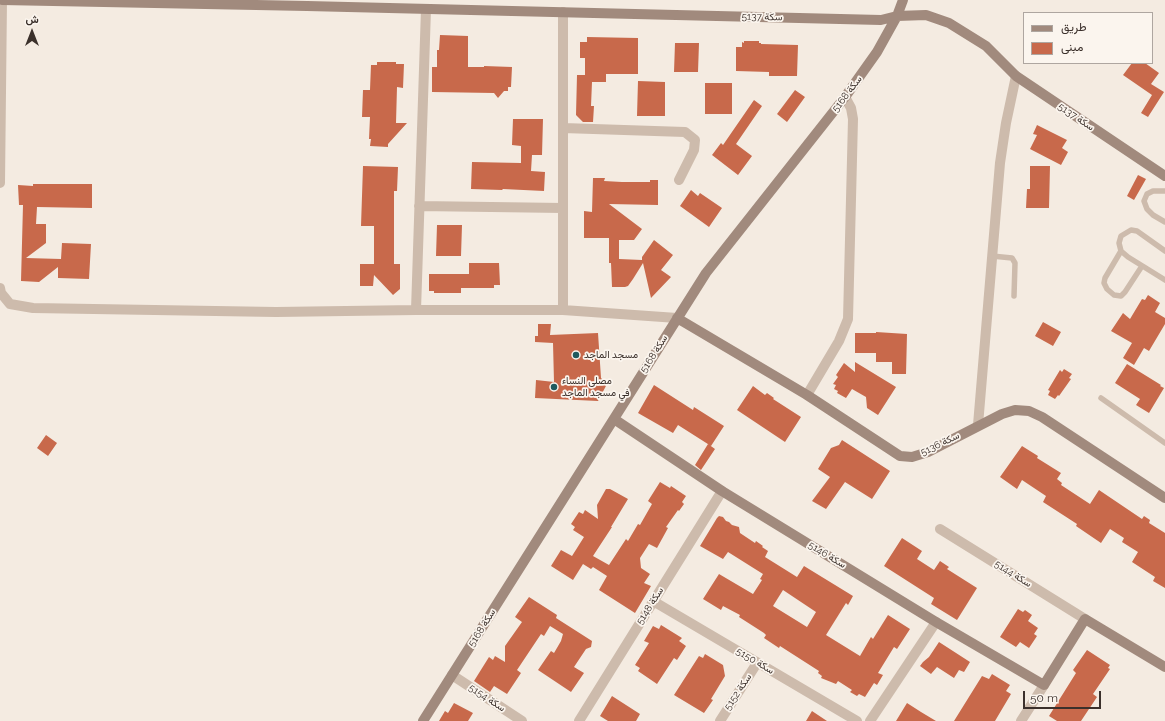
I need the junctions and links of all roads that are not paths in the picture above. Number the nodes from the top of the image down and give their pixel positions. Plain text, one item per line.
1 (1, 0) edge
2 (903, 0) edge
3 (307, 3) edge
4 (426, 9) junction
5 (563, 12) junction
6 (897, 16) junction
7 (1016, 76) junction
8 (845, 97) junction
9 (1, 107) edge
10 (563, 128) junction
11 (1165, 176) edge
12 (679, 180) dead end
13 (0, 183) edge
14 (1165, 191) edge
15 (419, 206) junction
16 (563, 208) junction
17 (1165, 222) edge
18 (1165, 250) edge
19 (1121, 251) junction
20 (992, 256) junction
21 (1142, 266) junction
22 (1165, 280) edge
23 (0, 288) edge
24 (1014, 296) dead end
25 (416, 310) junction
26 (563, 310) junction
27 (677, 318) junction
28 (807, 395) junction
29 (1101, 398) dead end
30 (614, 419) junction
31 (978, 425) junction
32 (1165, 443) edge
33 (722, 491) junction
34 (1165, 496) edge
35 (940, 529) dead end
36 (653, 601) junction
37 (1085, 619) junction
38 (936, 622) junction
39 (757, 663) junction
40 (1165, 667) edge
41 (452, 675) junction
42 (1044, 685) junction
43 (423, 721) edge
44 (522, 721) edge
45 (579, 721) edge
46 (720, 721) edge
47 (857, 721) edge
48 (870, 721) edge
49 (1021, 721) edge

1 - 3 street, سكة 5137
1 - 9 street
2 - 6 street, سكة 5168
3 - 4 street, سكة 5137
4 - 5 street, سكة 5137
4 - 15 street
5 - 6 street, سكة 5137
5 - 10 street
6 - 7 street, سكة 5137
6 - 8 street, سكة 5168
7 - 11 street, سكة 5137
7 - 20 street
8 - 27 street, سكة 5168
8 - 28 street
9 - 13 street
10 - 12 street
10 - 16 street
14 - 17 lane
15 - 16 street
15 - 25 street
16 - 26 street
18 - 19 lane
19 - 21 lane
19 - 21 lane
20 - 24 lane
20 - 31 street
21 - 22 lane
23 - 25 street
25 - 26 street
26 - 27 street
27 - 28 street, سكة 5136
27 - 30 street, سكة 5168
28 - 31 street, سكة 5136
29 - 32 lane
30 - 33 street, سكة 5146
30 - 41 street, سكة 5168
31 - 34 street, سكة 5136
33 - 36 street, سكة 5148
33 - 38 street, سكة 5146
35 - 37 street, سكة 5144
36 - 39 street, سكة 5150
36 - 45 street, سكة 5148
37 - 40 street, سكة 5144
37 - 42 street
38 - 42 street, سكة 5146
38 - 48 street
39 - 46 street, سكة 5152
39 - 47 street, سكة 5150
41 - 43 street, سكة 5168
41 - 44 street, سكة 5154
42 - 49 street

